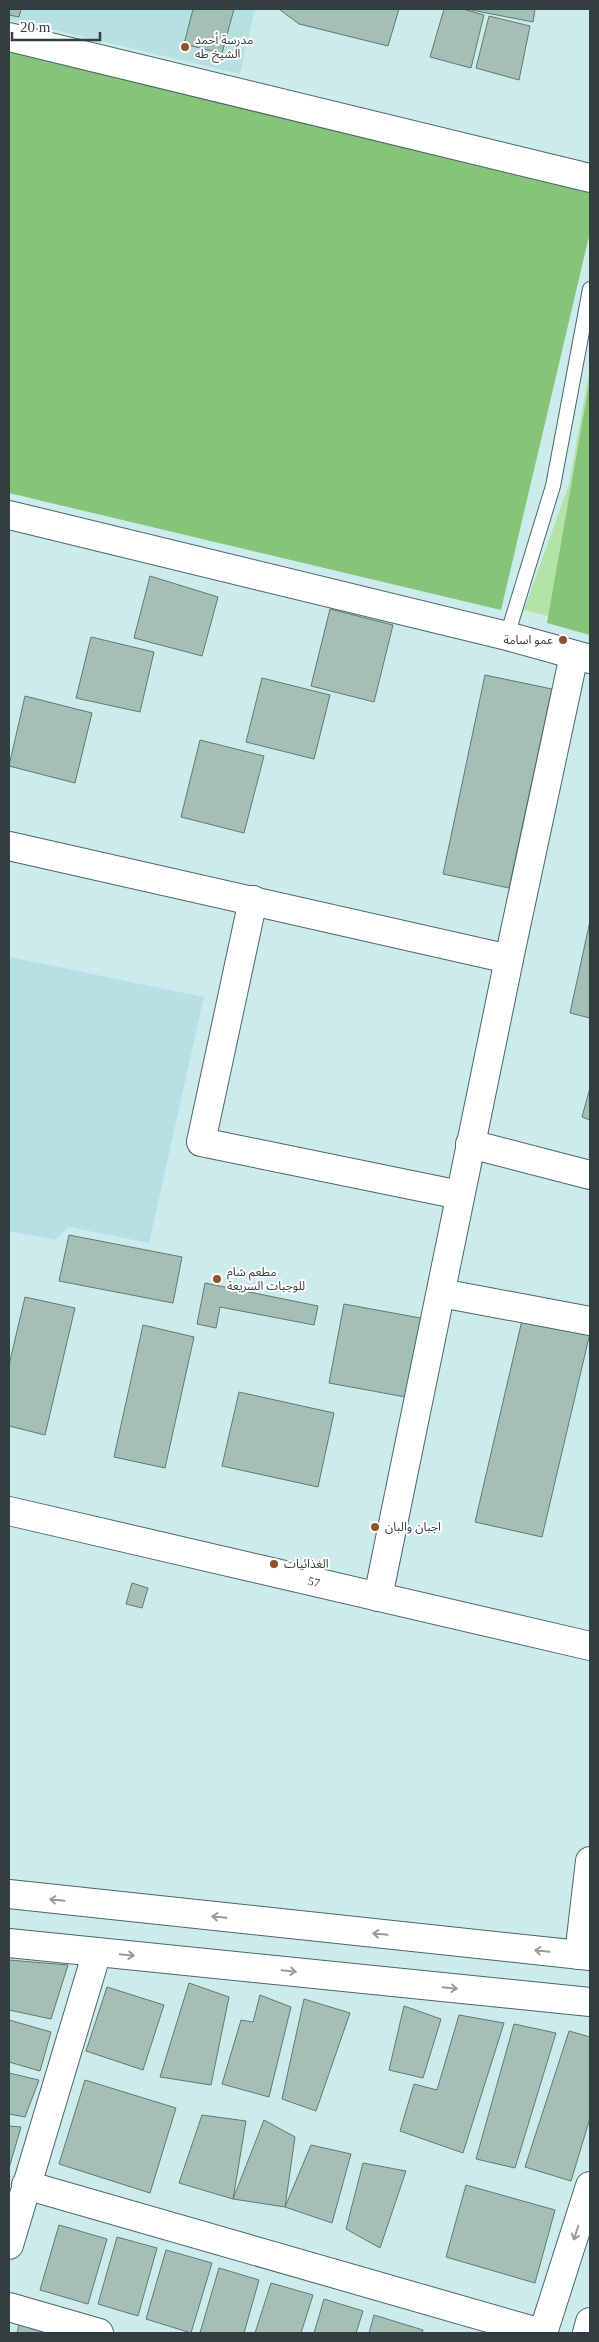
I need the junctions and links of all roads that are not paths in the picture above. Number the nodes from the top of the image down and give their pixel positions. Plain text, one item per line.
1 (9, 36) edge
2 (590, 178) edge
3 (590, 289) edge
4 (9, 515) edge
5 (507, 636) junction
6 (582, 657) edge
7 (9, 846) edge
8 (253, 900) junction
9 (508, 959) junction
10 (470, 1144) junction
11 (590, 1174) edge
12 (460, 1195) junction
13 (441, 1293) junction
14 (590, 1321) edge
15 (9, 1510) edge
16 (378, 1597) junction
17 (590, 1646) edge
18 (590, 1861) edge
19 (9, 1894) edge
20 (9, 1943) edge
21 (97, 1952) junction
22 (585, 1955) edge
23 (590, 2002) edge
24 (26, 2185) junction
25 (590, 2186) edge
26 (9, 2244) edge
27 (9, 2307) edge
28 (590, 2322) edge
29 (99, 2333) edge
30 (542, 2333) edge
31 (587, 2333) edge

1 - 2 street
3 - 5 lane
4 - 5 street
5 - 6 street
6 - 9 street
7 - 8 street
8 - 9 street
8 - 12 street
9 - 10 street
10 - 11 street
10 - 12 street
12 - 13 street
13 - 14 street
13 - 16 street
15 - 16 street, 57
16 - 17 street, 57
18 - 22 street
22 -> 19 street
20 - 21 street
21 -> 23 street
21 - 24 street
24 - 26 street
24 - 30 street
25 -> 30 street
27 - 29 street
28 - 31 street

